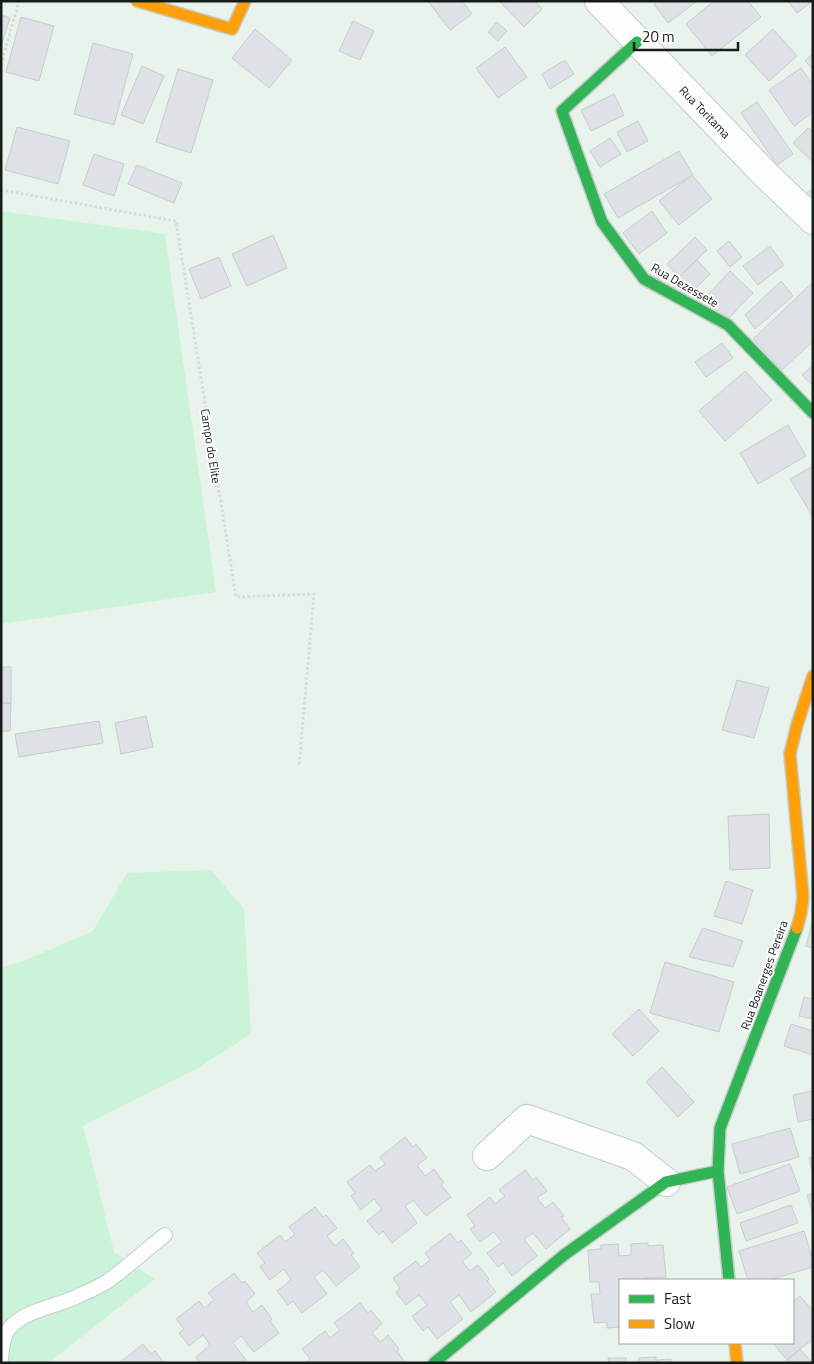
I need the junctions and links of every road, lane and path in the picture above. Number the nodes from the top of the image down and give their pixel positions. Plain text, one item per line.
1 (19, 1) edge
2 (137, 1) edge
3 (245, 1) edge
4 (599, 1) edge
5 (637, 42) junction
6 (1, 65) edge
7 (1, 190) edge
8 (813, 220) edge
9 (813, 413) edge
10 (813, 676) edge
11 (299, 767) dead end
12 (487, 1156) dead end
13 (718, 1171) junction
14 (666, 1182) junction
15 (165, 1234) dead end
16 (729, 1279) edge
17 (735, 1344) edge
18 (1, 1360) edge
19 (434, 1363) edge
20 (737, 1363) edge

1 - 6 path
2 - 3 street
4 - 5 street, Rua Toritama
5 - 8 street, Rua Toritama
5 - 9 street, Rua Dezessete
7 - 11 path, Campo do Elite
10 - 13 street, Rua Boanerges Pereira
12 - 14 street
13 - 14 street
13 - 16 street, Rua Boanerges Pereira
14 - 19 street
15 - 18 lane
17 - 20 street

